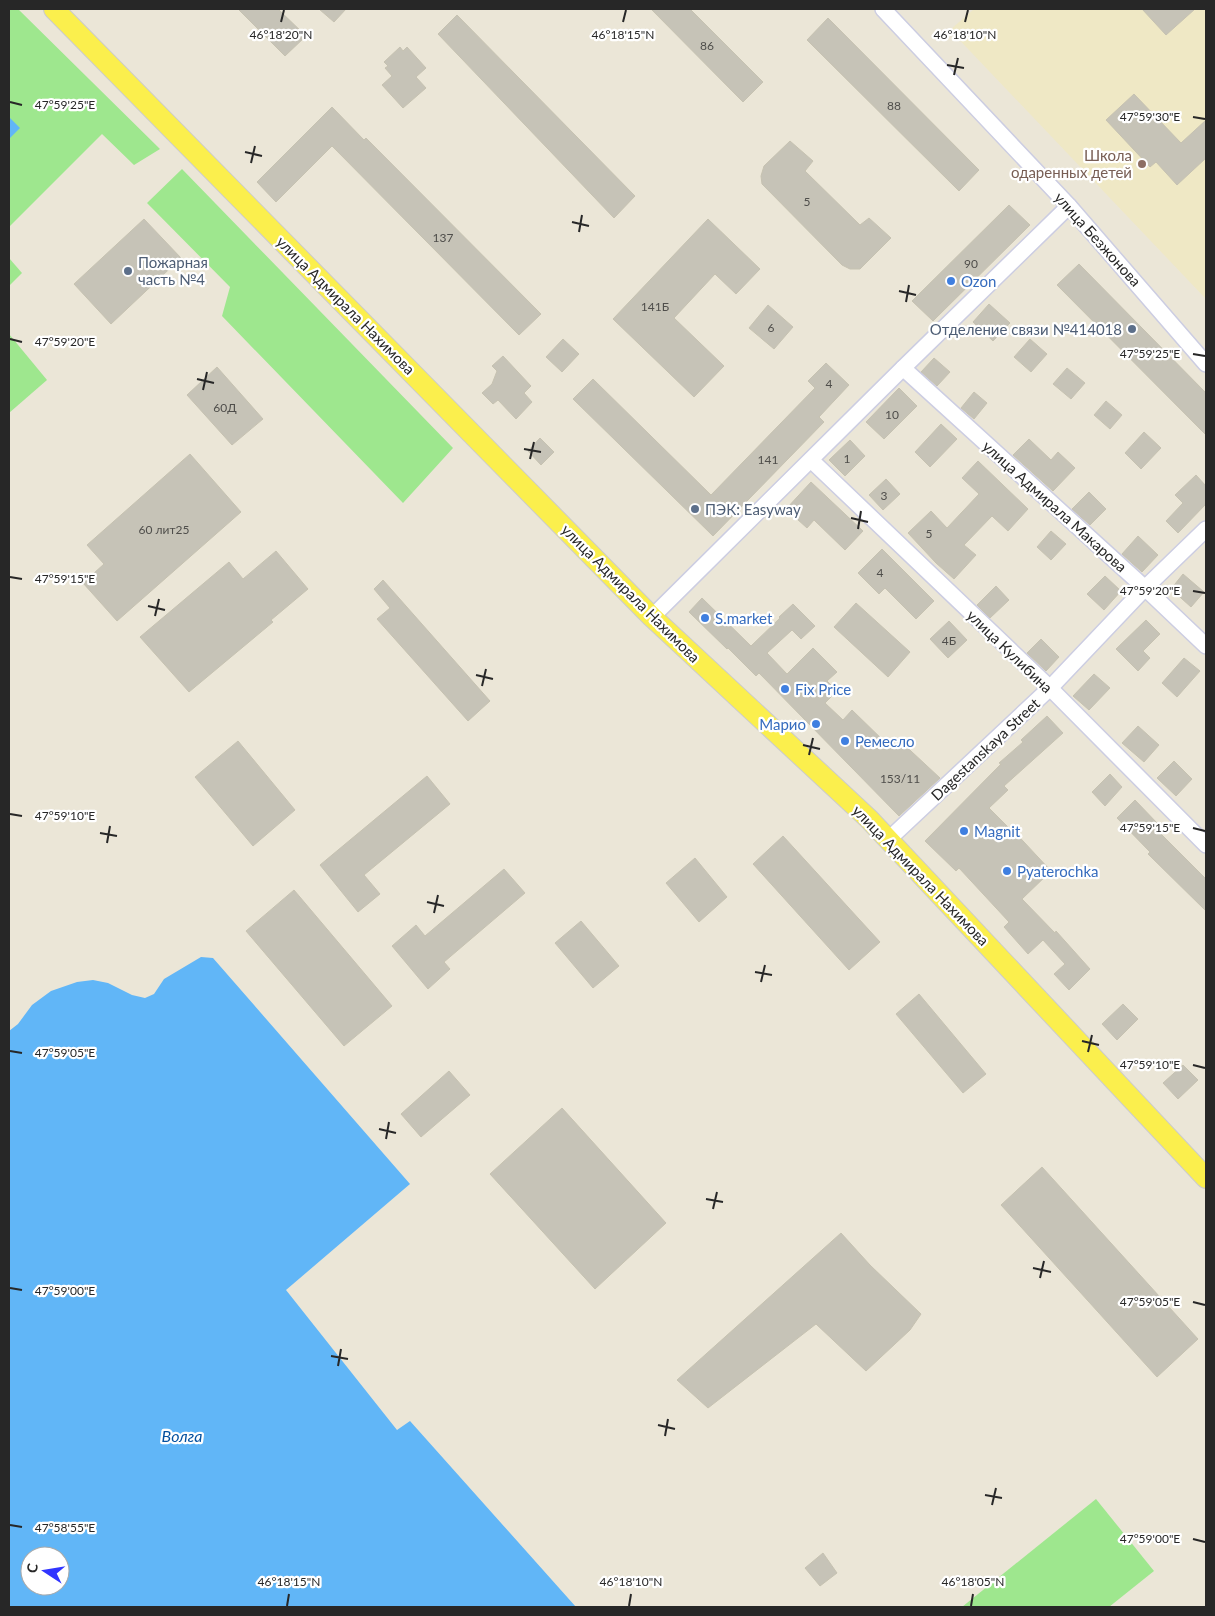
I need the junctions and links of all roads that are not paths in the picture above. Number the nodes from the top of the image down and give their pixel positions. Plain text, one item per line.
1 (54, 9) edge
2 (883, 9) edge
3 (1069, 206) junction
4 (1206, 364) edge
5 (903, 368) junction
6 (811, 460) junction
7 (1206, 528) edge
8 (1145, 588) junction
9 (652, 617) junction
10 (1206, 646) edge
11 (1050, 688) junction
12 (888, 839) junction
13 (1206, 845) edge
14 (1206, 1178) edge

1 - 9 main road, улица Адмирала Нахимова
2 - 3 street, улица Безжонова
3 - 4 street, улица Безжонова
3 - 5 street
5 - 6 street
5 - 8 street, улица Адмирала Макарова
6 - 9 street
6 - 11 street, улица Кулибина
7 - 8 street, Dagestanskaya Street
8 - 10 street, улица Адмирала Макарова
8 - 11 street, Dagestanskaya Street
9 - 12 main road, улица Адмирала Нахимова
11 - 12 street, Dagestanskaya Street
11 - 13 street, улица Кулибина
12 - 14 main road, улица Адмирала Нахимова

